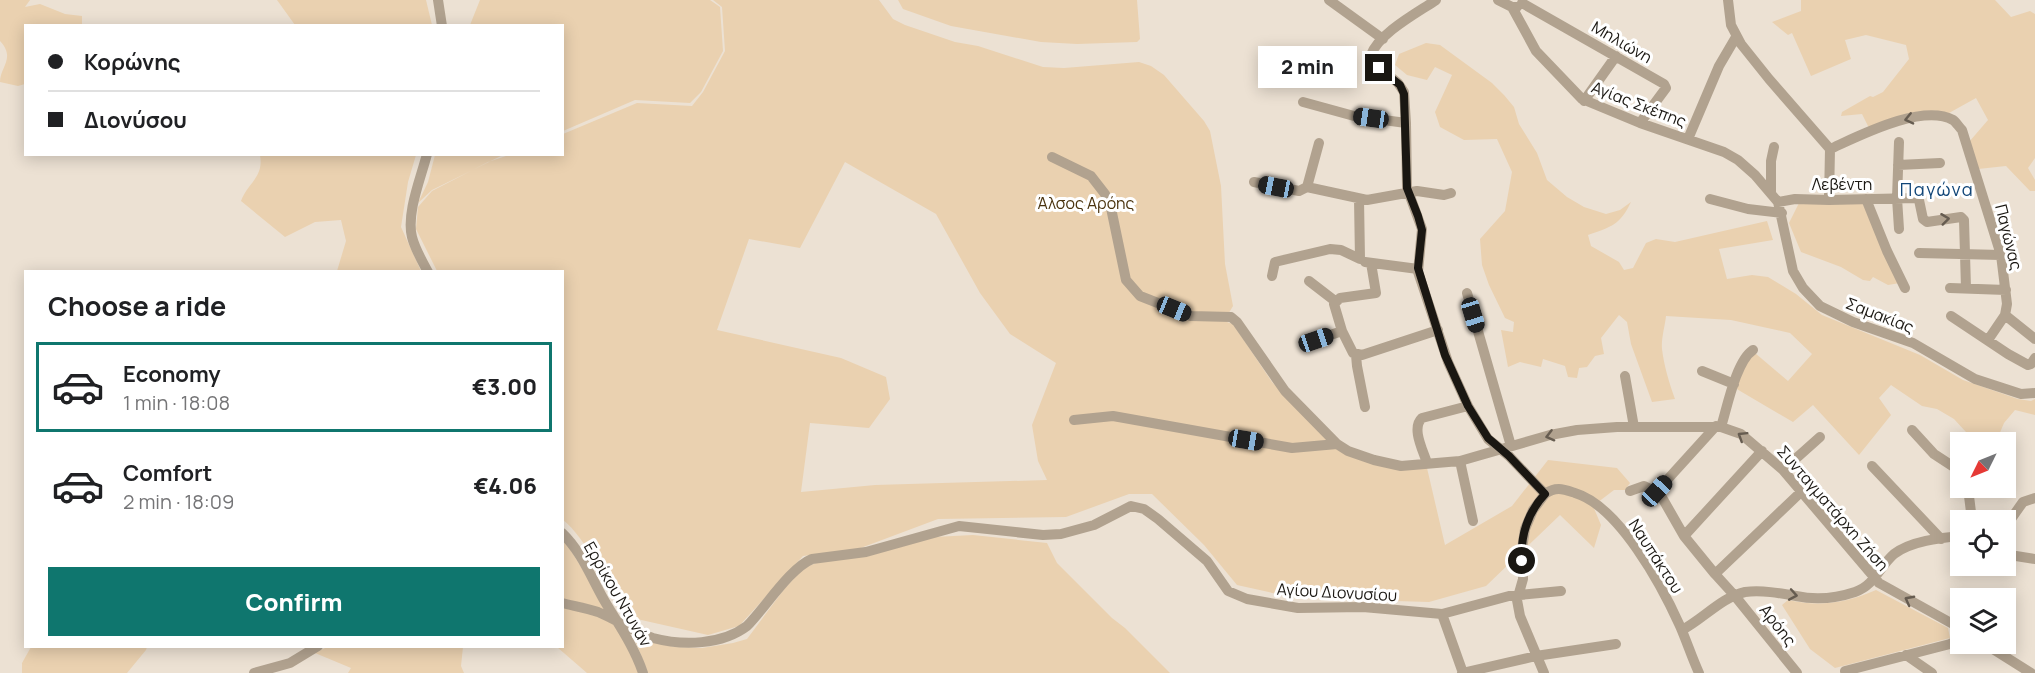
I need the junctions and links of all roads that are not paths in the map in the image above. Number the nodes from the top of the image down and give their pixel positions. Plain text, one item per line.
1 (438, 0) edge
2 (1329, 0) edge
3 (1498, 0) edge
4 (1728, 0) edge
5 (1431, 1) edge
6 (1519, 4) edge
7 (442, 24) edge
8 (1736, 37) junction
9 (1383, 39) junction
10 (1616, 56) junction
11 (1584, 101) junction
12 (1303, 102) dead end
13 (1407, 123) junction
14 (1640, 123) junction
15 (1688, 140) junction
16 (1899, 142) dead end
17 (1319, 143) dead end
18 (1774, 147) dead end
19 (1830, 149) junction
20 (426, 156) edge
21 (1052, 157) dead end
22 (1940, 163) dead end
23 (1898, 165) junction
24 (1254, 182) dead end
25 (1307, 187) junction
26 (1771, 192) junction
27 (1408, 193) junction
28 (1451, 193) dead end
29 (1897, 198) junction
30 (1359, 199) junction
31 (1710, 199) dead end
32 (1866, 199) junction
33 (1829, 200) junction
34 (1780, 207) junction
35 (1899, 229) dead end
36 (1919, 253) dead end
37 (1965, 254) junction
38 (2001, 255) junction
39 (1360, 259) junction
40 (1371, 263) junction
41 (1418, 268) junction
42 (427, 270) edge
43 (1272, 276) dead end
44 (1309, 281) dead end
45 (1905, 288) dead end
46 (1950, 288) dead end
47 (1966, 288) junction
48 (2006, 290) junction
49 (1467, 293) dead end
50 (1335, 301) junction
51 (2005, 315) junction
52 (1951, 316) dead end
53 (1438, 330) junction
54 (1342, 331) junction
55 (2035, 339) edge
56 (1316, 340) dead end
57 (1988, 340) junction
58 (1753, 350) dead end
59 (1356, 355) junction
60 (2035, 358) edge
61 (1702, 371) dead end
62 (1625, 376) dead end
63 (1734, 384) junction
64 (2035, 393) edge
65 (1468, 406) junction
66 (1365, 407) dead end
67 (1074, 420) dead end
68 (1634, 427) junction
69 (1718, 427) junction
70 (1912, 430) dead end
71 (1820, 437) dead end
72 (1337, 444) junction
73 (1506, 448) junction
74 (1762, 451) junction
75 (1460, 461) junction
76 (1427, 464) junction
77 (1950, 464) edge
78 (1872, 466) dead end
79 (1784, 470) junction
80 (1630, 491) dead end
81 (1657, 491) junction
82 (1802, 491) junction
83 (1545, 494) junction
84 (2035, 498) edge
85 (2016, 512) edge
86 (1473, 521) dead end
87 (564, 535) edge
88 (1684, 536) junction
89 (1950, 538) edge
90 (1941, 539) junction
91 (2016, 556) dead end
92 (2035, 559) edge
93 (1715, 574) junction
94 (1875, 579) junction
95 (1561, 591) dead end
96 (1518, 594) junction
97 (1735, 596) junction
98 (564, 604) edge
99 (1442, 614) junction
100 (619, 623) junction
101 (1950, 623) edge
102 (1682, 630) junction
103 (1616, 644) dead end
104 (1950, 644) edge
105 (315, 648) edge
106 (1998, 654) edge
107 (1906, 655) junction
108 (1536, 656) junction
109 (1698, 670) edge
110 (2018, 670) edge
111 (1845, 671) dead end
112 (254, 673) edge
113 (643, 673) edge
114 (1463, 673) edge
115 (1544, 673) edge
116 (1686, 673) edge
117 (1797, 673) edge
118 (1932, 673) edge
119 (2031, 673) edge

1 - 7 street
2 - 9 street
3 - 6 street, Μηλιώνη
4 - 8 street
5 - 9 street
6 - 10 street, Μηλιώνη
6 - 11 street, Αγίας Σκέπης
8 - 15 street
8 - 19 street
9 - 13 street
10 - 11 street
10 - 14 street, Μηλιώνη
11 - 14 street, Αγίας Σκέπης
12 - 13 street
13 - 27 street
14 - 15 street, Αγίας Σκέπης
15 - 26 street, Αγίας Σκέπης
16 - 23 street
17 - 25 street
18 - 26 street
19 - 33 street
38 -> 19 street, Παγώνας
20 - 42 street
21 - 72 street
22 - 23 street
23 - 29 street
24 - 25 street
25 - 30 street
26 - 34 street, Αγίας Σκέπης
27 - 28 street
27 - 30 street
27 - 41 street
29 - 32 street, Λεβέντη
29 - 35 street
29 -> 37 street, Λεβέντη
30 - 39 street
31 - 34 street, Λεβέντη
32 - 33 street, Λεβέντη
32 - 45 street
33 - 34 street, Λεβέντη
34 - 64 street, Σαμακίας
36 - 37 street
37 - 38 street
37 - 47 street, Λεβέντη
38 - 48 street, Παγώνας
39 - 40 street
39 - 43 street
40 - 41 street
40 - 50 street
41 - 53 street
44 - 50 street
46 - 47 street
47 - 48 street
48 - 51 street, Παγώνας
49 - 73 street
50 - 54 street
51 - 55 street
51 - 57 street
52 - 57 street
53 - 59 street
53 - 65 street
54 - 56 street
54 - 59 street
57 - 60 street
58 - 63 street
59 - 66 street
61 - 63 street
62 - 68 street
63 - 69 street
65 - 73 street
65 - 76 street
67 - 72 street
68 - 69 street, Συνταγματάρχη Ζήση
68 -> 73 street, Συνταγματάρχη Ζήση
74 -> 69 street, Συνταγματάρχη Ζήση
69 - 81 street
70 - 77 street
71 - 79 street
72 - 76 street, Συνταγματάρχη Ζήση
73 - 75 street, Συνταγματάρχη Ζήση
73 - 83 street
74 - 79 street, Συνταγματάρχη Ζήση
74 - 88 street
75 - 76 street, Συνταγματάρχη Ζήση
75 - 86 street
78 - 90 street
79 - 82 street, Συνταγματάρχη Ζήση
80 - 81 street
81 - 88 street, Αρόης
82 - 93 street
82 - 94 street, Συνταγματάρχη Ζήση
83 - 96 street
83 - 102 street, Ναυπάκτου
84 - 85 street
87 - 100 street, Ερρίκου Ντυνάν
88 - 93 street, Αρόης
89 - 90 street
90 - 94 street
91 - 92 street
93 - 97 street, Αρόης
97 -> 94 street
101 -> 94 street, Συνταγματάρχη Ζήση
95 - 96 street, Αγίου Διονυσίου
96 - 99 street, Αγίου Διονυσίου
96 - 108 street
97 - 102 street
97 - 117 street, Αρόης
98 - 100 street, Αγίου Διονυσίου
99 - 100 street, Αγίου Διονυσίου
99 - 114 street
100 - 113 street, Ερρίκου Ντυνάν
102 - 109 street, Ναυπάκτου
103 - 108 street
104 - 107 street
105 - 112 street
106 - 110 street
107 - 111 street
107 - 118 street
108 - 114 street
108 - 115 street
109 - 116 street
110 - 119 street

